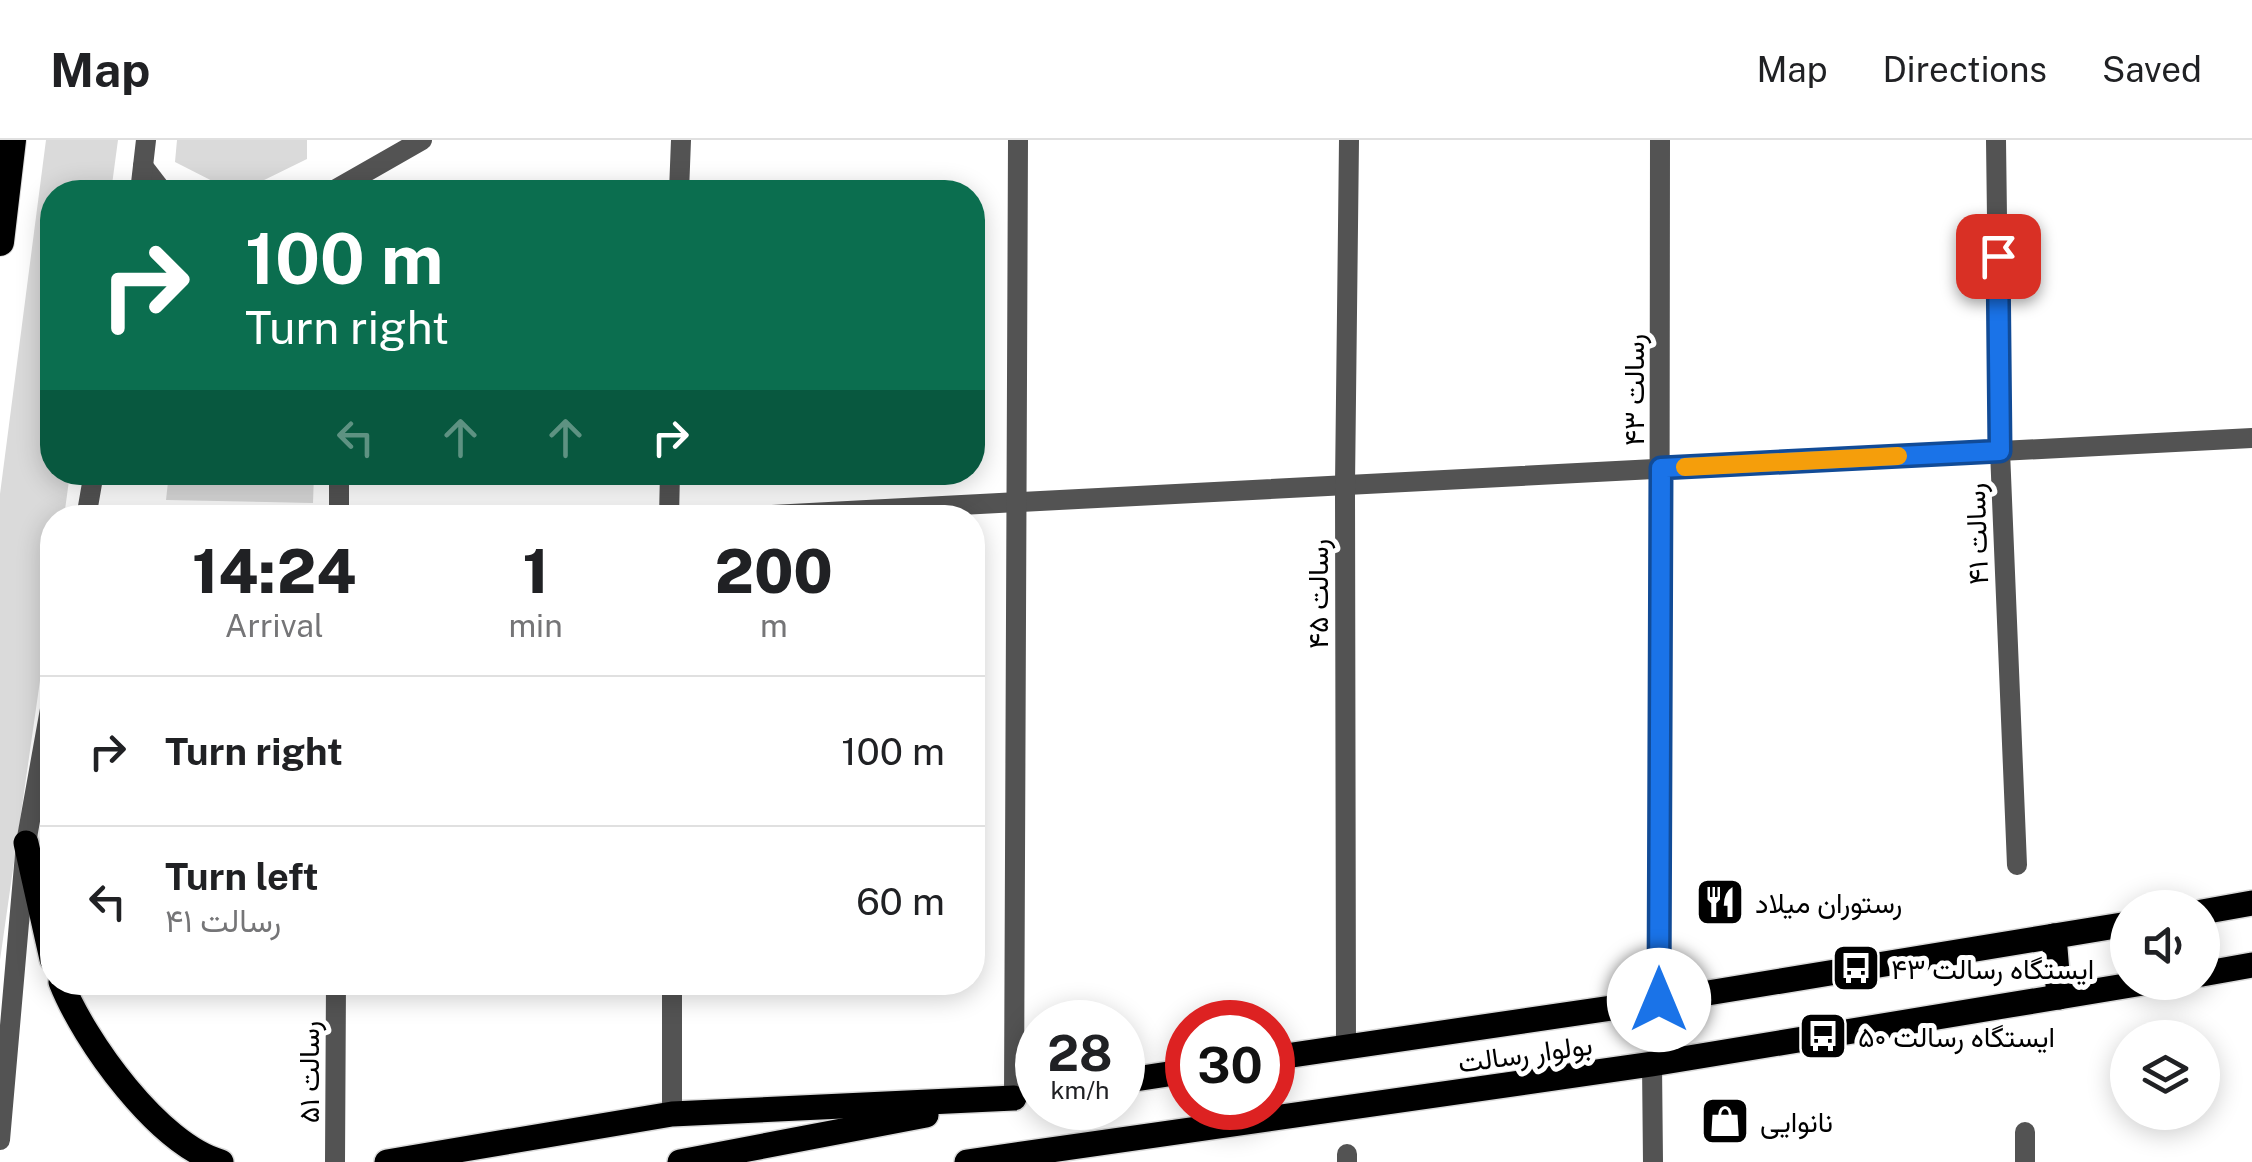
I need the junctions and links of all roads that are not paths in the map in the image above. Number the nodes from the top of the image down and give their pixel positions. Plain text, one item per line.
1 (12, 140) edge
2 (146, 140) edge
3 (422, 140) edge
4 (680, 140) edge
5 (1018, 140) edge
6 (1349, 140) edge
7 (1660, 140) edge
8 (1996, 140) edge
9 (143, 166) junction
10 (141, 180) edge
11 (154, 180) edge
12 (354, 180) edge
13 (679, 180) edge
14 (0, 242) edge
15 (2252, 438) edge
16 (2000, 451) junction
17 (1661, 468) junction
18 (1345, 485) junction
19 (1016, 502) junction
20 (959, 505) edge
21 (40, 765) edge
22 (26, 843) junction
23 (2016, 865) dead end
24 (2252, 904) edge
25 (40, 905) edge
26 (2220, 909) edge
27 (2110, 927) edge
28 (2054, 936) junction
29 (2252, 965) edge
30 (2220, 971) edge
31 (2110, 988) edge
32 (69, 995) edge
33 (336, 995) edge
34 (672, 995) edge
35 (2059, 997) junction
36 (1024, 1000) edge
37 (1659, 1000) junction
38 (1346, 1048) junction
39 (1295, 1055) edge
40 (1652, 1064) junction
41 (1015, 1097) edge
42 (1015, 1098) edge
43 (672, 1114) junction
44 (2025, 1132) dead end
45 (0, 1140) edge
46 (221, 1162) edge
47 (335, 1162) edge
48 (387, 1162) edge
49 (680, 1162) edge
50 (967, 1162) edge
51 (1653, 1162) edge
52 (2026, 1162) edge

1 - 14 highway
2 - 9 street
3 - 12 street
4 - 13 street
5 - 19 street
6 - 18 street, رسالت ۴۵
7 - 17 street, رسالت ۴۳
8 - 16 street, رسالت ۴۱
9 - 10 street
9 - 11 street
15 - 16 street
16 - 17 street
16 - 23 street, رسالت ۴۱
17 - 18 street
17 - 37 street, رسالت ۴۳
18 - 19 street
18 - 38 street, رسالت ۴۵
19 - 20 street
19 - 36 street
21 - 22 street
22 - 25 main road
22 - 45 street
24 - 26 main road
27 - 28 main road, بولوار رسالت
28 - 35 main road
28 - 37 main road, بولوار رسالت
29 - 30 main road
31 - 35 main road, بولوار رسالت
32 - 46 main road
33 - 47 street, رسالت ۵۱
34 - 43 street
35 - 40 main road, بولوار رسالت
37 - 38 main road, بولوار رسالت
38 - 39 main road, بولوار رسالت
40 - 50 main road, بولوار رسالت
40 - 51 street
41 - 43 main road
42 - 49 main road
43 - 48 main road
44 - 52 street

